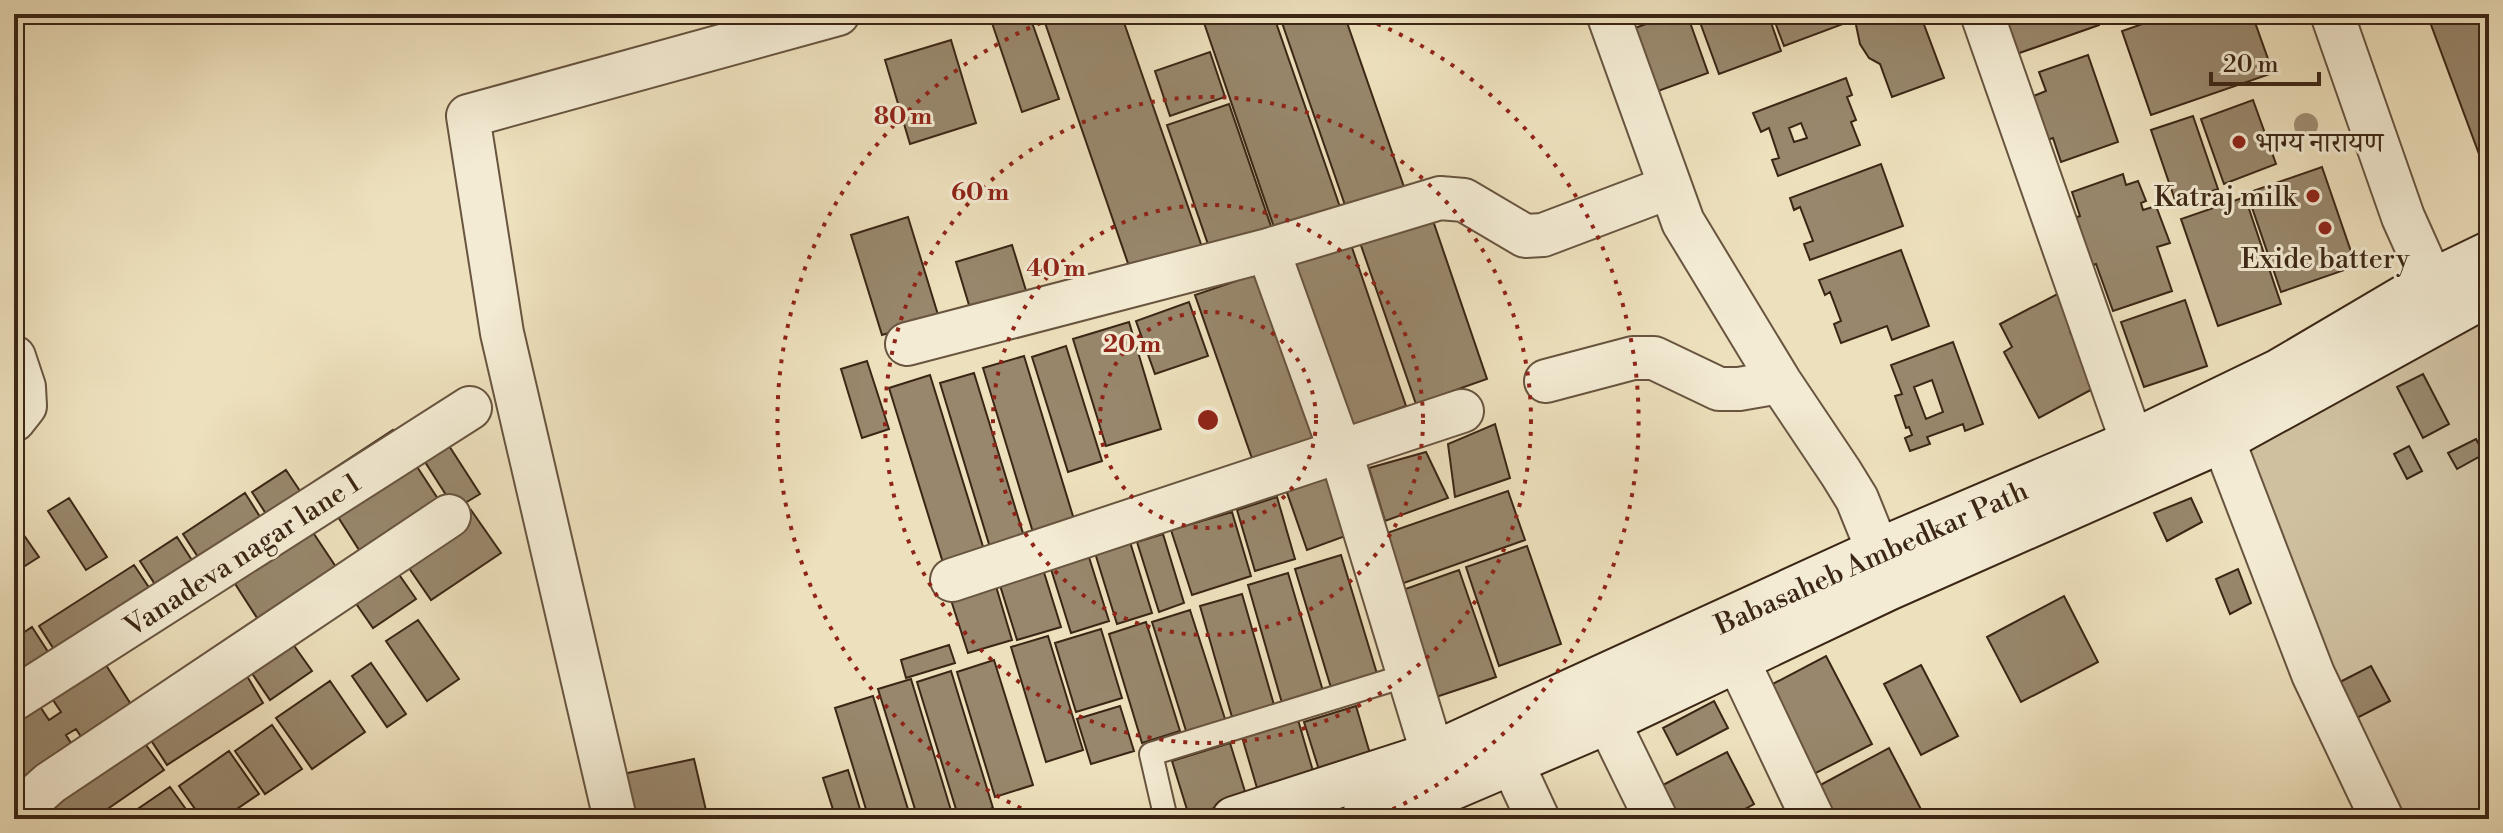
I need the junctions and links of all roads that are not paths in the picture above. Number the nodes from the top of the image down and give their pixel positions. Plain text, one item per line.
1 (838, 14) edge
2 (1608, 14) edge
3 (1982, 14) edge
4 (2332, 14) edge
5 (1670, 187) junction
6 (1268, 250) junction
7 (2489, 254) edge
8 (2489, 293) edge
9 (2440, 299) junction
10 (907, 344) dead end
11 (14, 357) edge
12 (1546, 381) dead end
13 (1780, 382) junction
14 (470, 408) dead end
15 (1462, 411) dead end
16 (14, 420) edge
17 (2216, 422) junction
18 (1341, 453) junction
19 (2137, 459) junction
20 (449, 516) dead end
21 (1883, 570) junction
22 (952, 580) dead end
23 (1737, 659) junction
24 (1408, 675) junction
25 (14, 699) edge
26 (1608, 721) junction
27 (1512, 763) junction
28 (1438, 773) junction
29 (14, 815) edge
30 (615, 819) edge
31 (1166, 819) edge
32 (1234, 819) edge
33 (1363, 819) edge
34 (1538, 819) edge
35 (1656, 819) edge
36 (1813, 819) edge
37 (2382, 819) edge

1 - 30 street
2 - 5 street
3 - 19 street
4 - 9 street
5 - 6 street
5 - 13 street
6 - 10 street
6 - 18 street
7 - 9 street, Babasaheb Ambedkar Path
8 - 9 street, Babasaheb Ambedkar Path
9 - 17 street, Babasaheb Ambedkar Path
11 - 16 street
12 - 13 street
13 - 21 street
14 - 25 street, Vanadeva nagar lane 1
15 - 18 street
17 - 19 street, Babasaheb Ambedkar Path
17 - 37 street
18 - 22 street
18 - 24 street
19 - 21 street, Babasaheb Ambedkar Path
20 - 29 street
21 - 23 street, Babasaheb Ambedkar Path
21 - 28 street, Babasaheb Ambedkar Path
23 - 26 street, Babasaheb Ambedkar Path
23 - 36 street
24 - 28 street
24 - 31 lane
26 - 27 street, Babasaheb Ambedkar Path
26 - 35 street
27 - 28 street, Babasaheb Ambedkar Path
27 - 34 street
28 - 32 street, Babasaheb Ambedkar Path
28 - 33 street, Babasaheb Ambedkar Path

